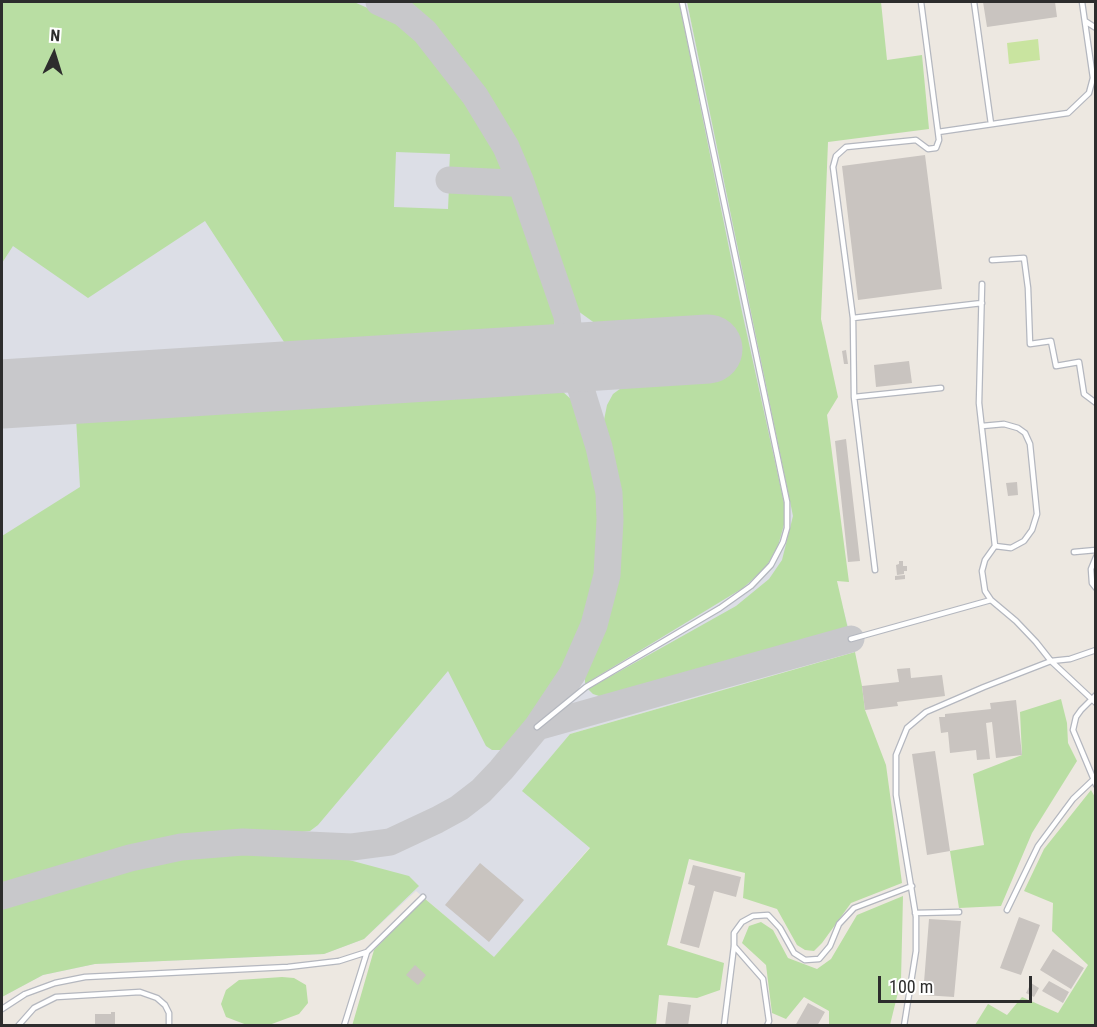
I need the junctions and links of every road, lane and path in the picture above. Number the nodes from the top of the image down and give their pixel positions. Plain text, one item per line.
1 (682, 2) edge
2 (921, 2) edge
3 (974, 2) edge
4 (1082, 2) edge
5 (1084, 21) junction
6 (1095, 28) edge
7 (1089, 93) junction
8 (1095, 96) edge
9 (991, 124) junction
10 (938, 132) junction
11 (992, 260) dead end
12 (982, 284) dead end
13 (982, 303) junction
14 (853, 318) junction
15 (941, 388) dead end
16 (854, 397) junction
17 (1095, 403) edge
18 (982, 426) junction
19 (994, 546) junction
20 (1095, 550) edge
21 (1074, 552) dead end
22 (1095, 557) edge
23 (875, 570) dead end
24 (1095, 588) edge
25 (991, 600) junction
26 (851, 639) dead end
27 (1095, 650) edge
28 (1051, 661) junction
29 (1094, 699) edge
30 (537, 727) dead end
31 (1094, 783) edge
32 (912, 886) junction
33 (423, 897) dead end
34 (1007, 910) dead end
35 (960, 912) dead end
36 (915, 913) junction
37 (734, 946) junction
38 (367, 952) junction
39 (2, 1009) edge
40 (18, 1026) edge
41 (169, 1026) edge
42 (344, 1026) edge
43 (724, 1026) edge
44 (767, 1026) edge
45 (904, 1026) edge

1 - 30 lane
2 - 10 lane
3 - 9 lane
4 - 5 lane
5 - 6 lane
5 - 7 lane
7 - 8 lane
7 - 9 lane
9 - 10 lane
10 - 14 lane
11 - 17 lane
12 - 13 lane
13 - 14 lane
13 - 18 lane
14 - 16 lane
15 - 16 lane
16 - 23 lane
18 - 19 lane
18 - 19 lane
19 - 25 lane
20 - 21 lane
22 - 24 lane
25 - 26 lane
25 - 28 lane
27 - 28 lane
28 - 29 lane
28 - 32 lane
29 - 31 lane
31 - 34 lane
32 - 36 lane
32 - 37 lane
33 - 38 lane
35 - 36 lane
36 - 45 lane
37 - 43 lane
37 - 44 lane
38 - 39 lane
38 - 42 lane
40 - 41 lane

